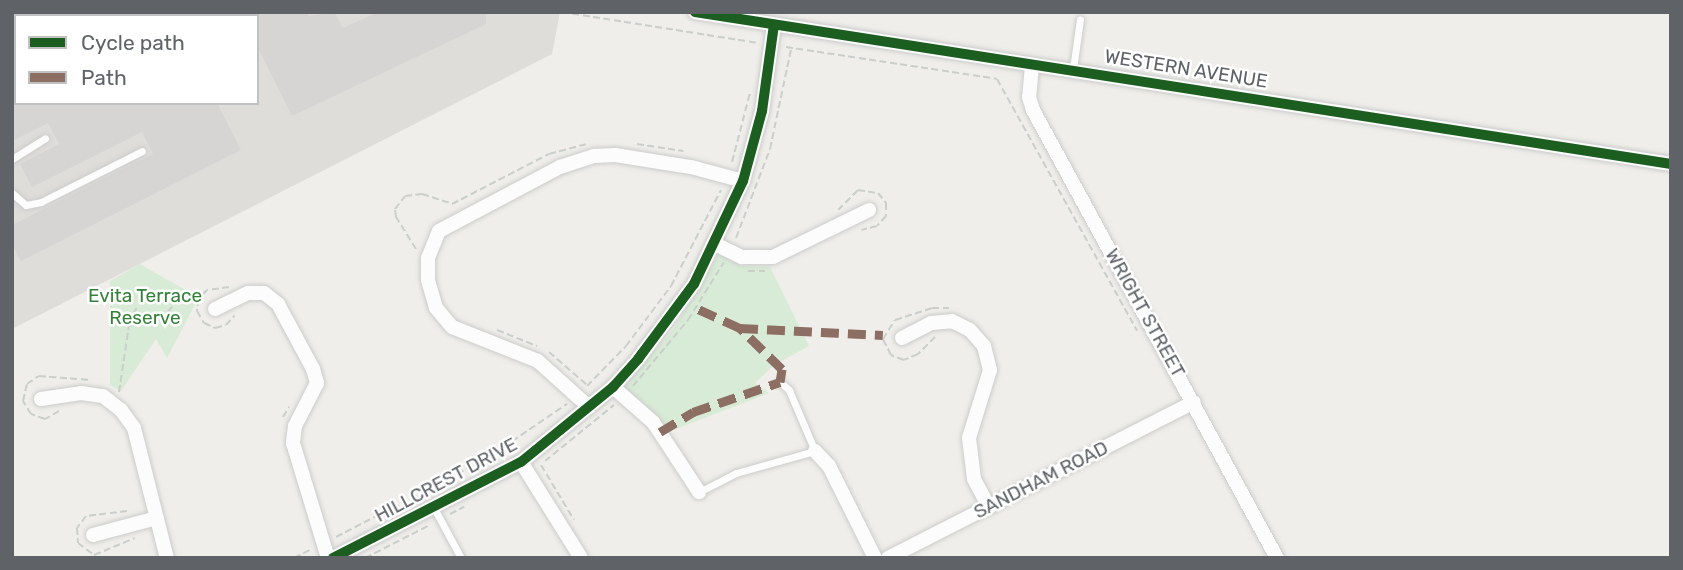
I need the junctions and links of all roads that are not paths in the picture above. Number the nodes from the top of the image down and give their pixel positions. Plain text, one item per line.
1 (695, 12) edge
2 (1080, 19) dead end
3 (774, 24) junction
4 (1032, 65) junction
5 (1073, 69) junction
6 (45, 138) dead end
7 (142, 151) dead end
8 (12, 159) edge
9 (1671, 164) edge
10 (743, 181) junction
11 (12, 193) edge
12 (869, 210) dead end
13 (715, 244) junction
14 (215, 309) dead end
15 (902, 338) dead end
16 (780, 382) dead end
17 (612, 387) junction
18 (41, 399) dead end
19 (1194, 402) junction
20 (589, 408) junction
21 (815, 451) junction
22 (522, 462) junction
23 (699, 492) joint
24 (989, 506) junction
25 (434, 508) junction
26 (157, 518) junction
27 (93, 535) dead end
28 (167, 558) edge
29 (328, 558) edge
30 (333, 558) edge
31 (461, 558) edge
32 (580, 558) edge
33 (876, 558) edge
34 (888, 558) edge
35 (1277, 558) edge

1 - 3 street, WESTERN AVENUE
2 - 5 lane
3 - 4 street, WESTERN AVENUE
3 - 10 street, HILLCREST DRIVE
4 - 5 street, WESTERN AVENUE
4 - 19 street, WRIGHT STREET
5 - 9 street, WESTERN AVENUE
6 - 8 lane
7 - 11 lane
10 - 13 street, HILLCREST DRIVE
10 - 20 street
12 - 13 street
13 - 17 street, HILLCREST DRIVE
14 - 29 street
15 - 24 street
16 - 21 lane
17 - 20 street, HILLCREST DRIVE
17 - 23 street
18 - 26 street
19 - 24 street, SANDHAM ROAD
19 - 35 street, WRIGHT STREET
20 - 22 street, HILLCREST DRIVE
21 - 23 lane
21 - 33 street
22 - 25 street, HILLCREST DRIVE
22 - 32 street
24 - 34 street, SANDHAM ROAD
25 - 30 street, HILLCREST DRIVE
25 - 31 lane
26 - 27 street
26 - 28 street

